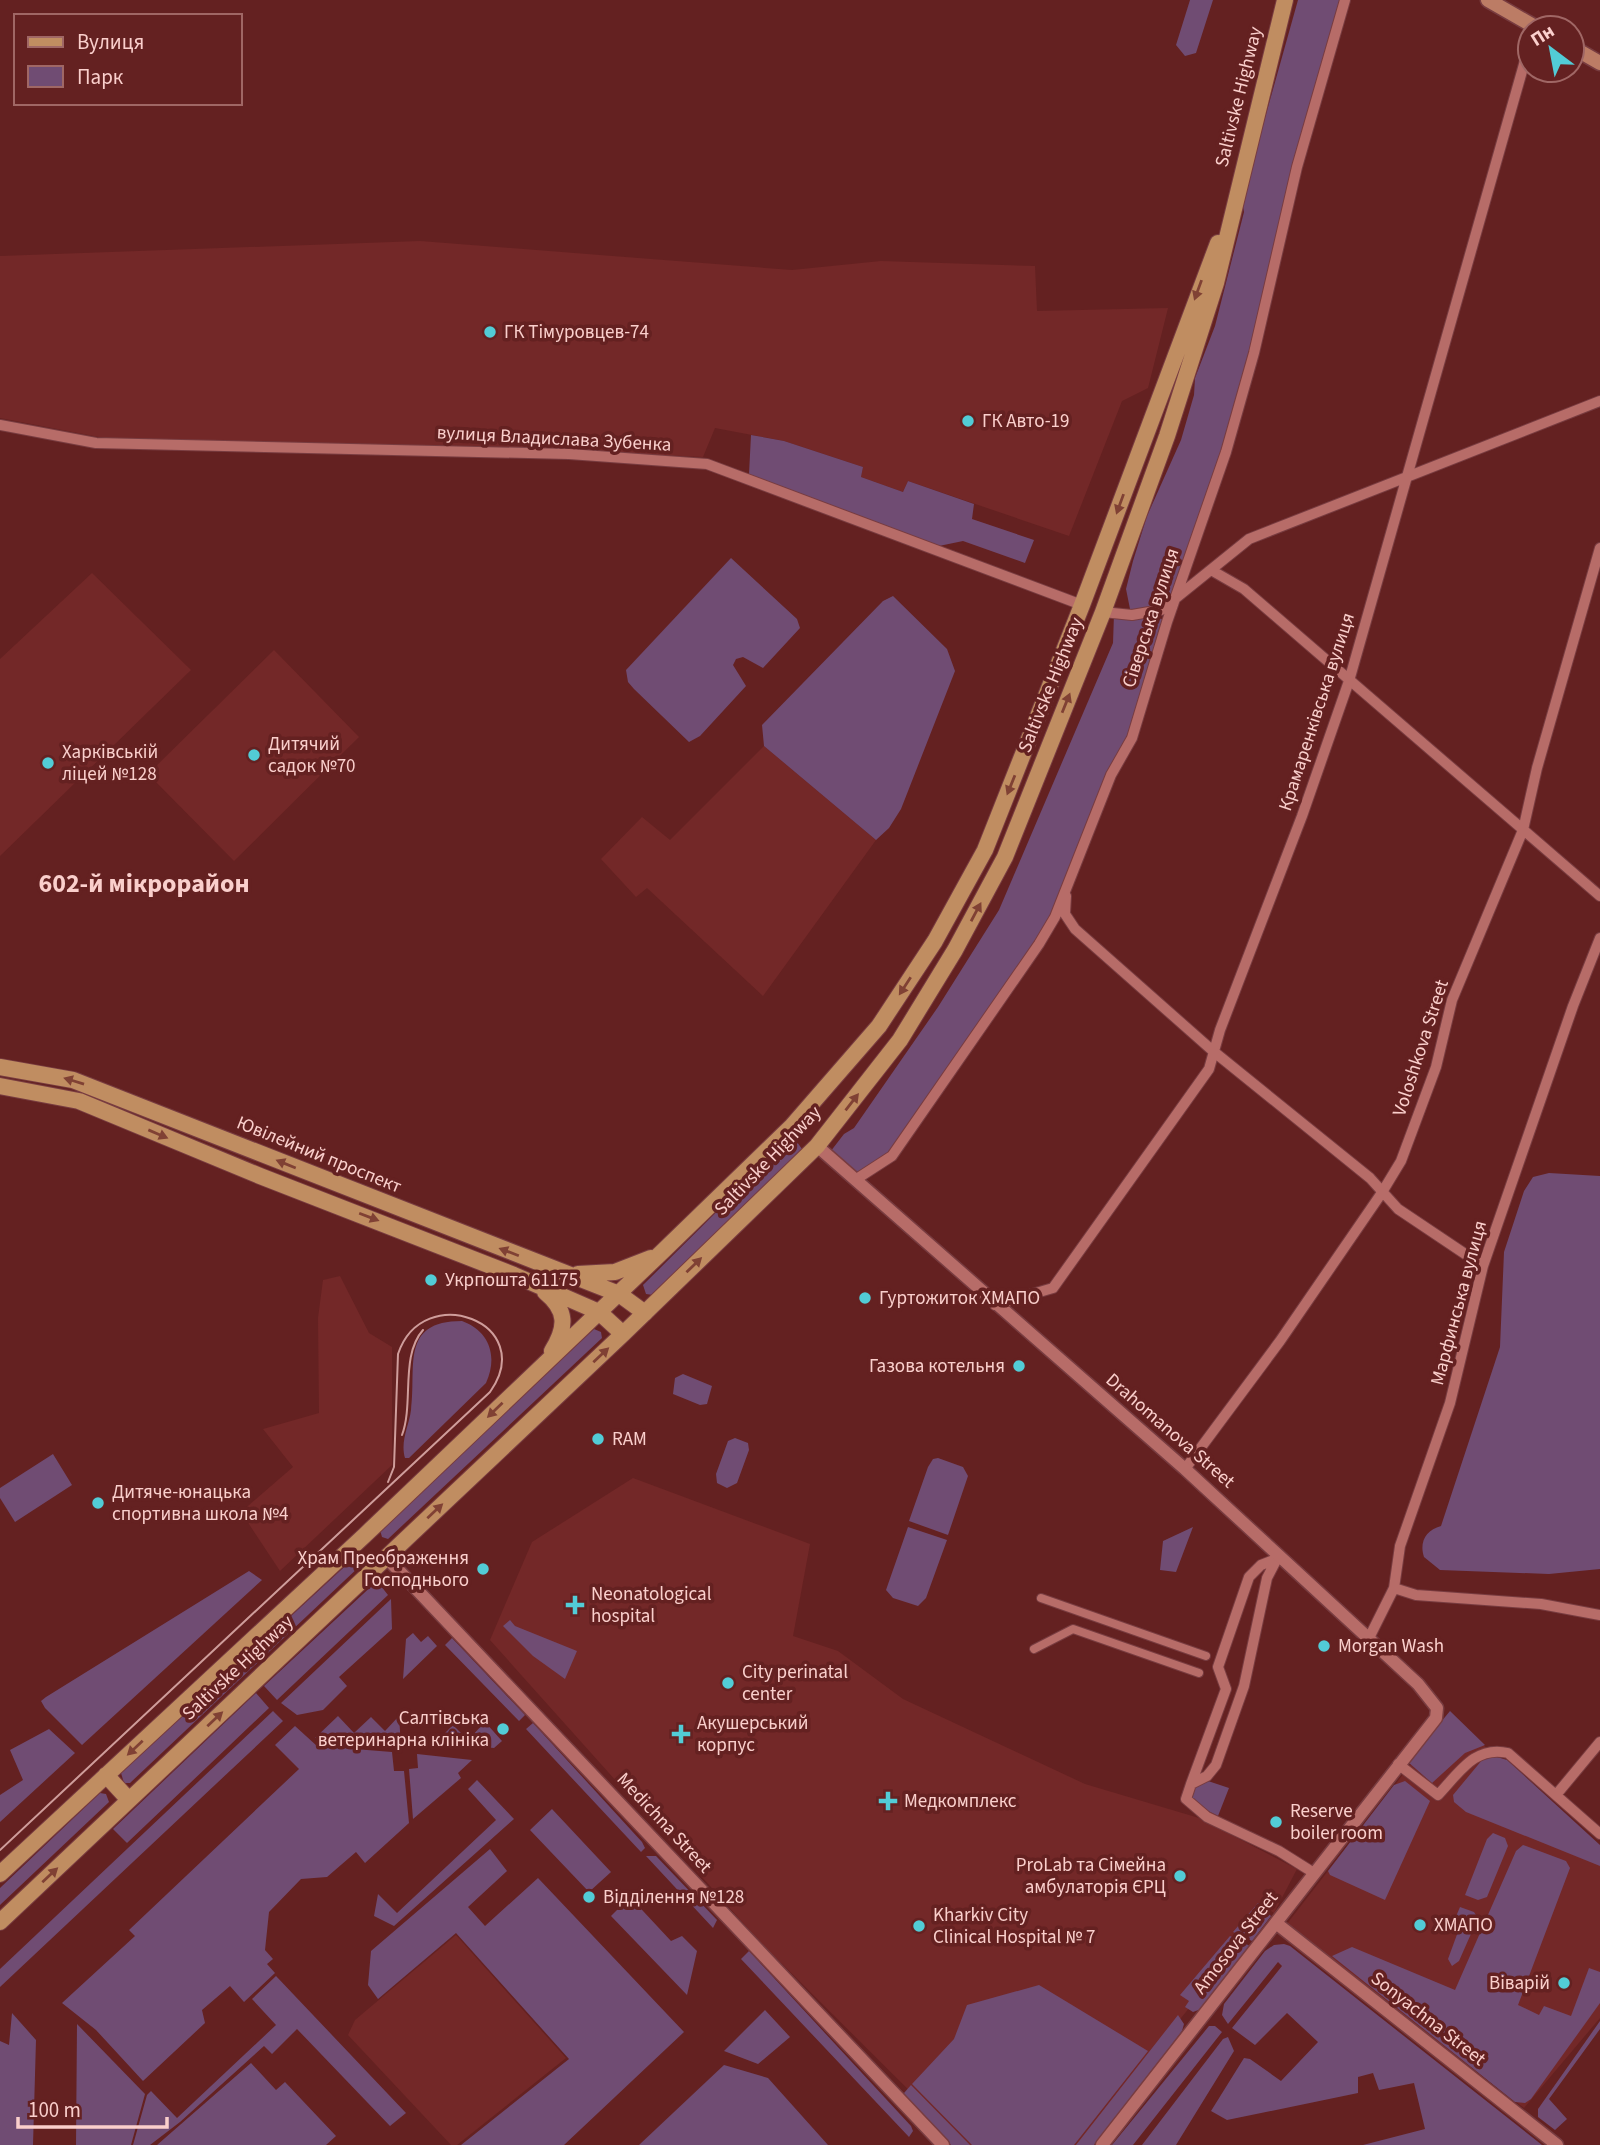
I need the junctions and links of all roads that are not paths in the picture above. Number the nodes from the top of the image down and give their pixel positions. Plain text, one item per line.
1 (1286, 0) edge
2 (1345, 0) edge
3 (1496, 2) edge
4 (1516, 15) edge
5 (1518, 84) edge
6 (1234, 205) junction
7 (1600, 401) edge
8 (0, 425) edge
9 (1406, 476) junction
10 (1600, 548) edge
11 (1211, 570) junction
12 (1174, 602) junction
13 (1082, 605) junction
14 (1103, 612) junction
15 (1349, 681) junction
16 (1523, 830) junction
17 (1067, 887) junction
18 (1600, 896) edge
19 (1600, 938) edge
20 (1213, 1051) junction
21 (0, 1067) edge
22 (0, 1086) edge
23 (792, 1126) junction
24 (817, 1146) junction
25 (855, 1180) junction
26 (1381, 1194) junction
27 (662, 1252) junction
28 (1483, 1266) junction
29 (559, 1271) junction
30 (538, 1285) junction
31 (618, 1294) junction
32 (995, 1305) junction
33 (600, 1312) junction
34 (645, 1313) junction
35 (623, 1334) junction
36 (545, 1363) junction
37 (1185, 1469) junction
38 (365, 1535) junction
39 (1278, 1557) junction
40 (386, 1558) junction
41 (1394, 1588) junction
42 (1041, 1598) dead end
43 (1600, 1615) edge
44 (1370, 1638) junction
45 (1034, 1649) dead end
46 (1206, 1656) dead end
47 (1199, 1673) dead end
48 (1600, 1742) edge
49 (1398, 1764) junction
50 (106, 1775) junction
51 (1191, 1784) junction
52 (1556, 1796) junction
53 (129, 1800) junction
54 (1600, 1834) edge
55 (1314, 1873) junction
56 (0, 1874) edge
57 (0, 1922) edge
58 (1276, 1923) junction
59 (943, 2145) edge
60 (1102, 2145) edge
61 (1557, 2145) edge

1 - 6 main road, Saltivske Highway
2 - 12 street, Сіверська вулиця
3 - 4 main road
5 - 9 street, Крамаренківська вулиця
6 -> 13 main road, Saltivske Highway
6 - 14 main road, Saltivske Highway
7 - 9 street
8 - 13 street, вулиця Владислава Зубенка
9 - 11 street
9 - 15 street, Крамаренківська вулиця
10 - 16 street, Voloshkova Street
11 - 12 street
11 - 15 street
12 - 14 street
12 - 17 street, Сіверська вулиця
13 - 14 main road
13 -> 23 main road, Saltivske Highway
24 -> 14 main road, Saltivske Highway
15 - 16 street
15 - 20 street, Крамаренківська вулиця
16 - 18 street
16 - 26 street, Voloshkova Street
17 - 20 street
17 - 25 street, Сіверська вулиця
19 - 28 street, Марфинська вулиця
20 - 26 street
20 - 32 street, Крамаренківська вулиця
29 -> 21 main road, Ювілейний проспект
22 -> 30 main road, Ювілейний проспект
23 - 24 main road
23 - 27 main road, Saltivske Highway
24 - 25 street, Drahomanova Street
34 -> 24 main road, Saltivske Highway
25 - 32 street, Drahomanova Street
26 - 28 street
26 - 37 street, Voloshkova Street
27 - 29 main road
27 - 31 main road, Saltivske Highway
28 - 41 street, Марфинська вулиця
29 - 31 main road, Ювілейний проспект
30 - 33 main road, Ювілейний проспект
30 - 36 main road
31 - 33 main road, Saltivske Highway
31 - 34 main road, Ювілейний проспект
32 - 37 street, Drahomanova Street
33 - 35 main road
33 - 36 main road, Saltivske Highway
34 - 35 main road, Saltivske Highway
40 -> 35 main road, Saltivske Highway
36 -> 38 main road, Saltivske Highway
37 - 39 street, Drahomanova Street
38 - 40 main road
38 -> 50 main road, Saltivske Highway
39 - 44 street, Drahomanova Street
39 - 51 street
39 - 51 street
53 -> 40 main road, Saltivske Highway
40 - 59 street, Medichna Street
41 - 43 street
41 - 44 street, Марфинська вулиця
42 - 46 street
44 - 49 street, Drahomanova Street
45 - 47 street
48 - 52 street
49 - 52 street
49 - 55 street, Amosova Street
50 - 53 main road
50 - 56 main road, Saltivske Highway
51 - 55 street
52 - 54 street
57 -> 53 main road, Saltivske Highway
55 - 58 street, Amosova Street
58 - 60 street, Amosova Street
58 - 61 street, Sonyachna Street

